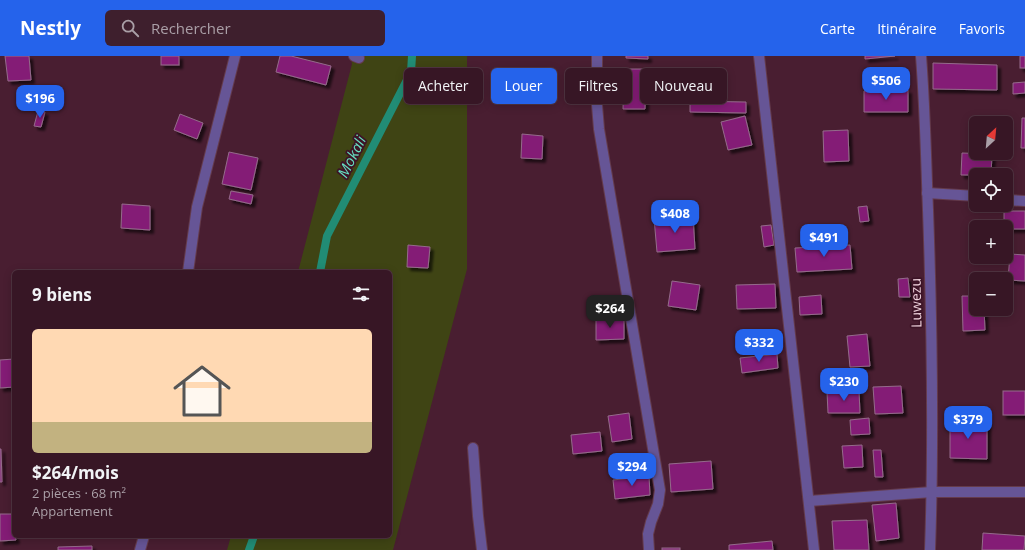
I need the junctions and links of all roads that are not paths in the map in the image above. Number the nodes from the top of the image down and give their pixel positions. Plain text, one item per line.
1 (235, 56) edge
2 (597, 56) edge
3 (759, 56) edge
4 (921, 56) edge
5 (927, 193) junction
6 (969, 196) edge
7 (1013, 200) edge
8 (1025, 201) edge
9 (188, 270) edge
10 (473, 448) dead end
11 (932, 492) junction
12 (1025, 492) edge
13 (808, 501) junction
14 (143, 538) edge
15 (140, 550) edge
16 (482, 550) edge
17 (649, 550) edge
18 (814, 550) edge
19 (930, 550) edge

1 - 9 street
2 - 17 street
3 - 13 street
4 - 5 street, Luwezu
5 - 6 street
5 - 11 street, Luwezu
7 - 8 street
10 - 16 street
11 - 12 street
11 - 13 street
11 - 19 street, Luwezu
13 - 18 street
14 - 15 street

